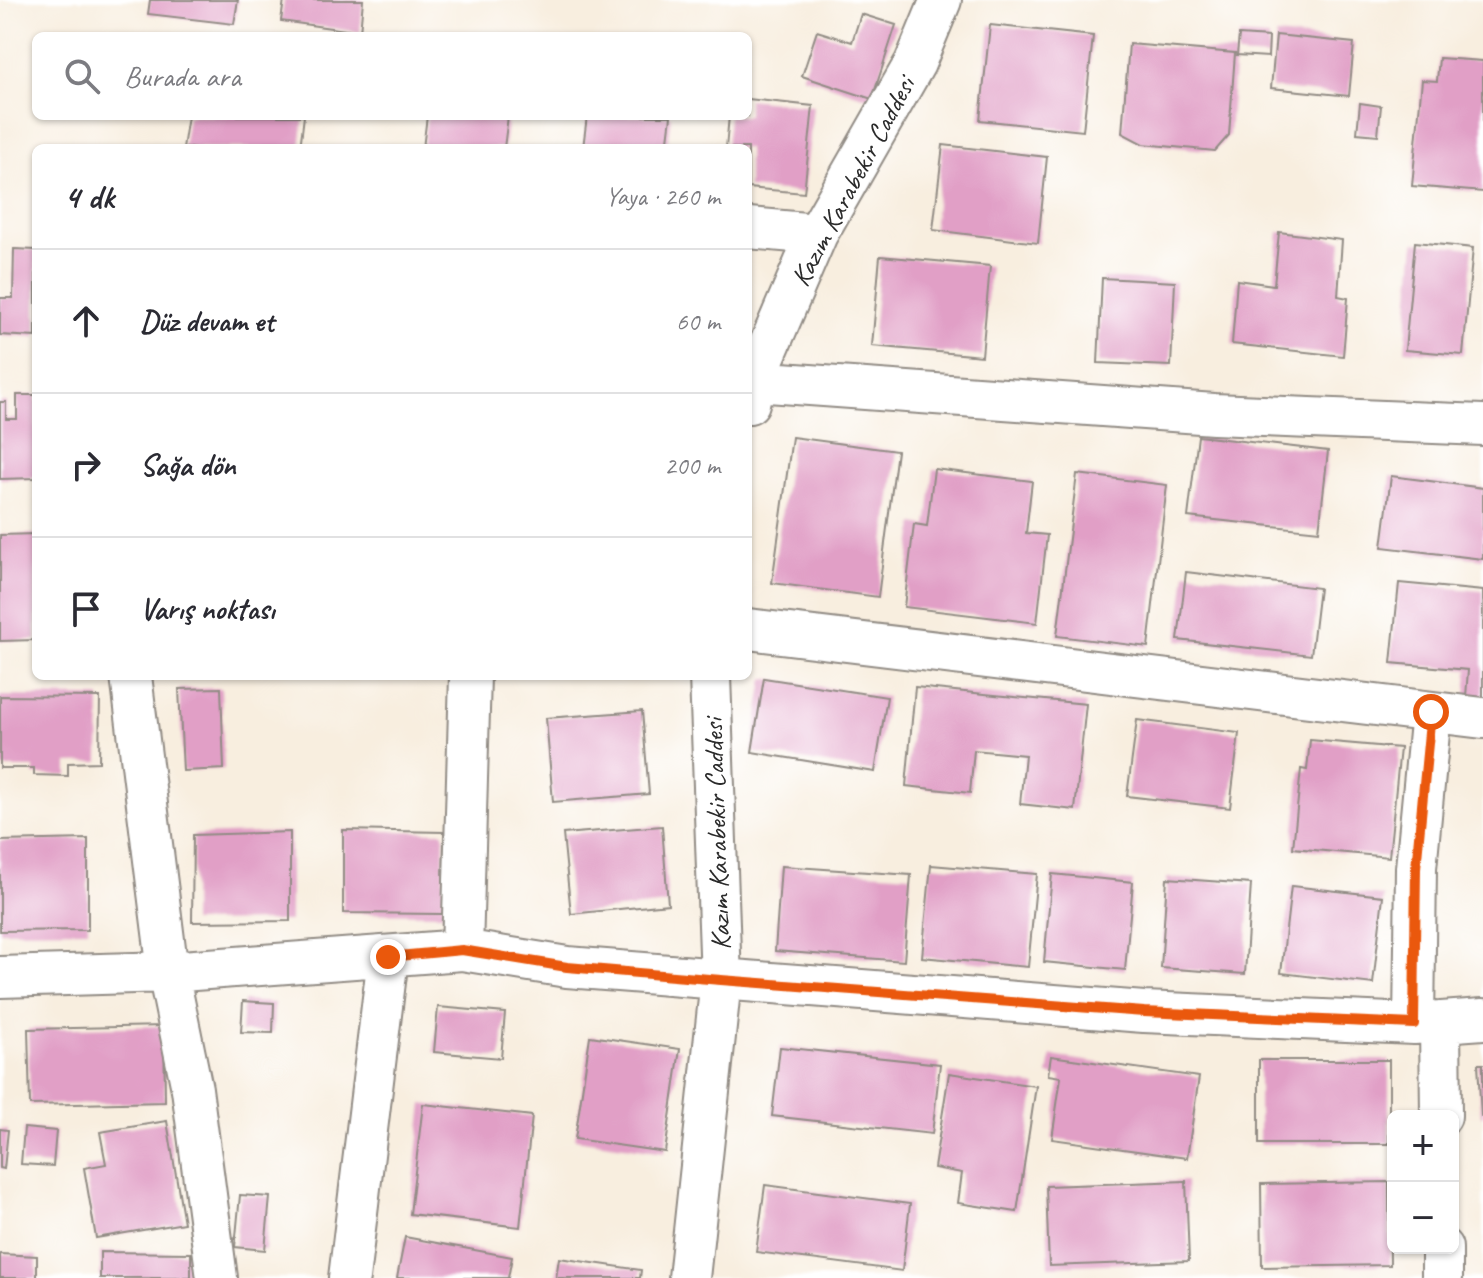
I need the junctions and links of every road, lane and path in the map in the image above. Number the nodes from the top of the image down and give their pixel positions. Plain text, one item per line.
1 (941, 0) edge
2 (752, 228) edge
3 (817, 234) junction
4 (752, 392) edge
5 (752, 394) edge
6 (1483, 425) edge
7 (752, 629) edge
8 (132, 680) edge
9 (470, 680) edge
10 (710, 680) edge
11 (1431, 712) junction
12 (1483, 718) edge
13 (462, 950) junction
14 (388, 957) junction
15 (168, 972) junction
16 (0, 977) edge
17 (721, 980) junction
18 (1483, 1019) edge
19 (1427, 1023) junction
20 (1440, 1110) edge
21 (1442, 1254) edge
22 (217, 1278) edge
23 (349, 1278) edge
24 (689, 1278) edge
25 (1442, 1278) edge

1 - 3 street, Kazım Karabekir Caddesi
2 - 3 street
3 - 4 street, Kazım Karabekir Caddesi
5 - 6 street
7 - 11 street
8 - 15 street
9 - 13 street
10 - 17 street, Kazım Karabekir Caddesi
11 - 12 street
11 - 19 street
13 - 14 street
13 - 17 street
14 - 15 street
14 - 23 street
15 - 16 street
15 - 22 street
17 - 19 street
17 - 24 street, Kazım Karabekir Caddesi
18 - 19 street
19 - 20 street
21 - 25 street

